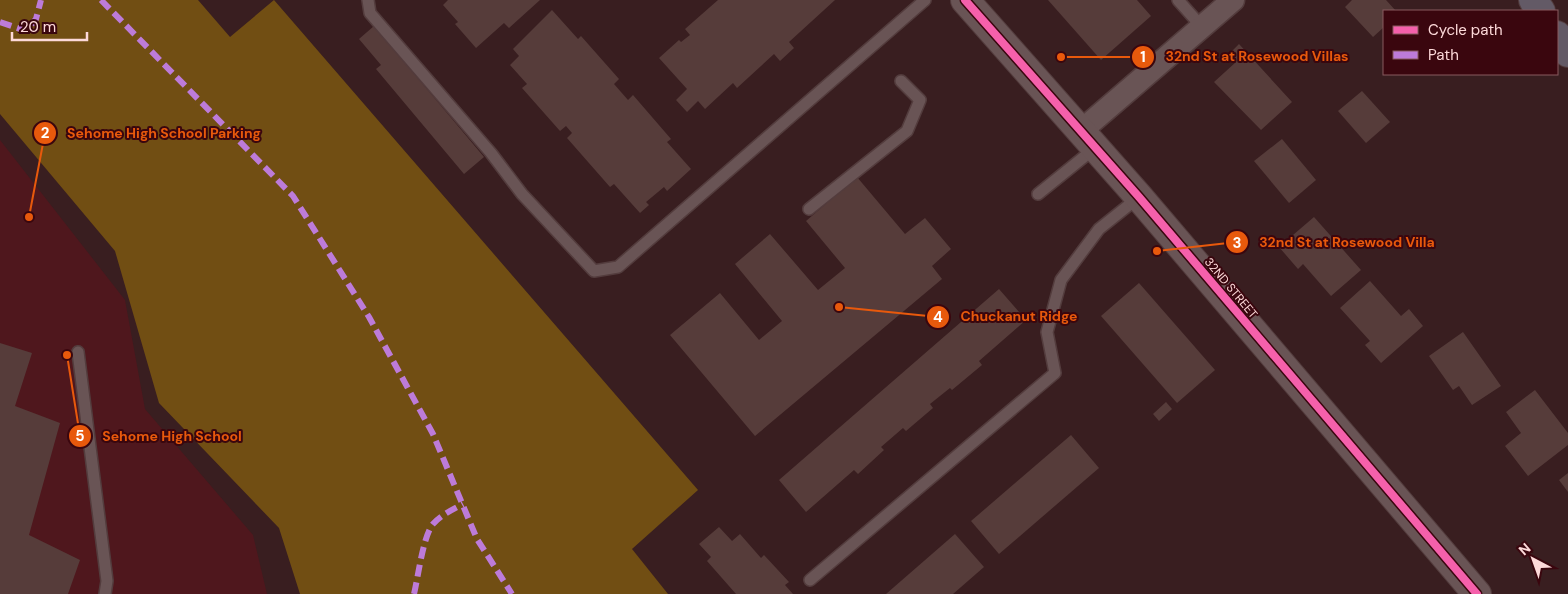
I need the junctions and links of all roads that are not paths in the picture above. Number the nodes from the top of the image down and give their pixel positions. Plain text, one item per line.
1 (368, 0) edge
2 (925, 0) edge
3 (965, 0) edge
4 (1178, 0) edge
5 (1233, 0) edge
6 (1202, 27) junction
7 (1558, 37) edge
8 (1568, 52) edge
9 (901, 81) dead end
10 (1088, 139) junction
11 (1038, 194) dead end
12 (1139, 197) junction
13 (810, 209) dead end
14 (78, 352) dead end
15 (810, 580) dead end
16 (105, 594) edge
17 (1477, 594) edge

1 - 2 lane
3 - 10 street, 32ND STREET
4 - 6 lane
5 - 6 street
6 - 10 street
7 - 8 highway
9 - 13 lane
10 - 11 lane
10 - 12 street, 32ND STREET
12 - 15 lane
12 - 17 street, 32ND STREET
14 - 16 lane

